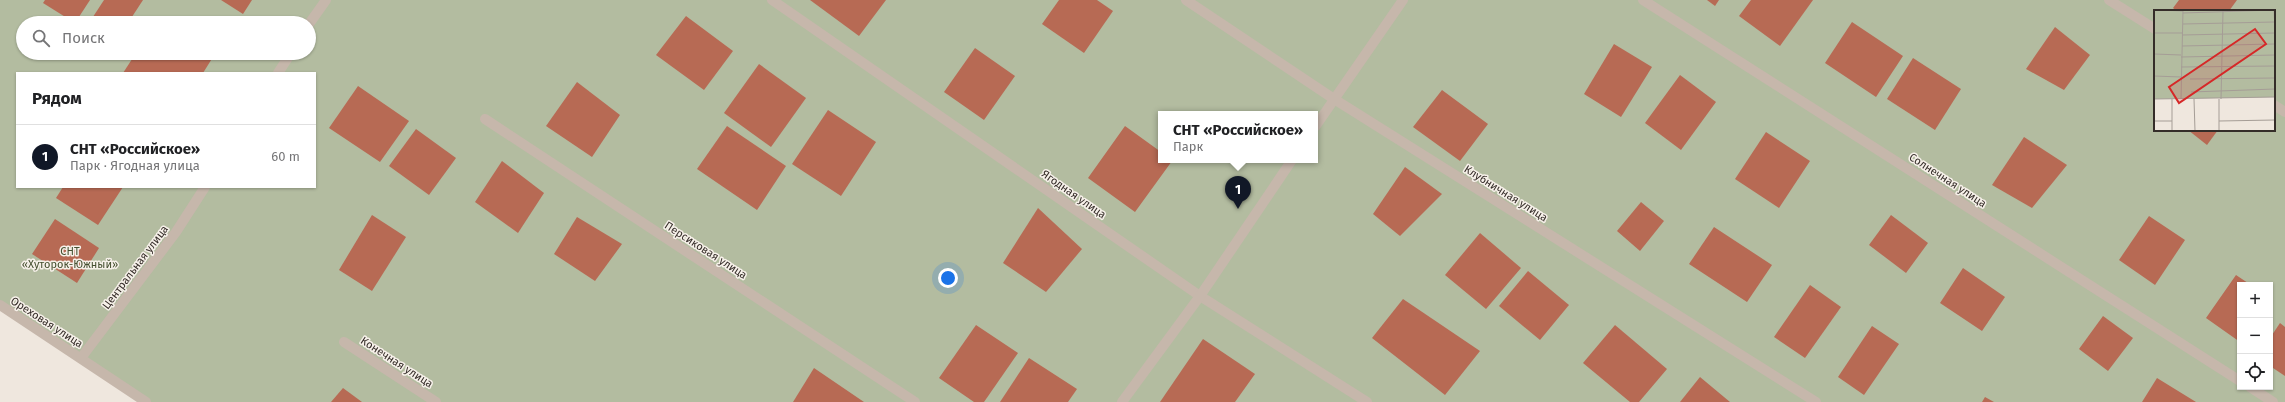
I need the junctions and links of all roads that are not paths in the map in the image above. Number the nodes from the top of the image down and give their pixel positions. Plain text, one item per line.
1 (326, 0) edge
2 (772, 0) edge
3 (1186, 0) edge
4 (1404, 0) edge
5 (1643, 0) edge
6 (2109, 0) edge
7 (315, 16) edge
8 (2154, 28) edge
9 (286, 60) edge
10 (279, 72) edge
11 (1334, 99) junction
12 (2275, 106) edge
13 (2285, 112) edge
14 (485, 119) dead end
15 (1318, 123) edge
16 (1290, 163) edge
17 (204, 188) edge
18 (1200, 296) junction
19 (0, 305) edge
20 (344, 342) dead end
21 (81, 358) junction
22 (2237, 379) edge
23 (2255, 390) edge
24 (146, 402) edge
25 (436, 402) edge
26 (914, 402) edge
27 (1122, 402) edge
28 (1367, 402) edge
29 (1816, 402) edge
30 (2274, 402) edge

1 - 7 street
2 - 18 street, Ягодная улица
3 - 11 street, Клубничная улица
4 - 11 street
5 - 22 street, Солнечная улица
6 - 8 street
9 - 10 street
11 - 15 street
11 - 29 street, Клубничная улица
12 - 13 street
14 - 26 street, Персиковая улица
16 - 18 street
17 - 21 street, Центральная улица
18 - 27 street
18 - 28 street, Ягодная улица
19 - 21 street, Ореховая улица
20 - 25 street, Конечная улица
21 - 24 street, Ореховая улица
23 - 30 street

